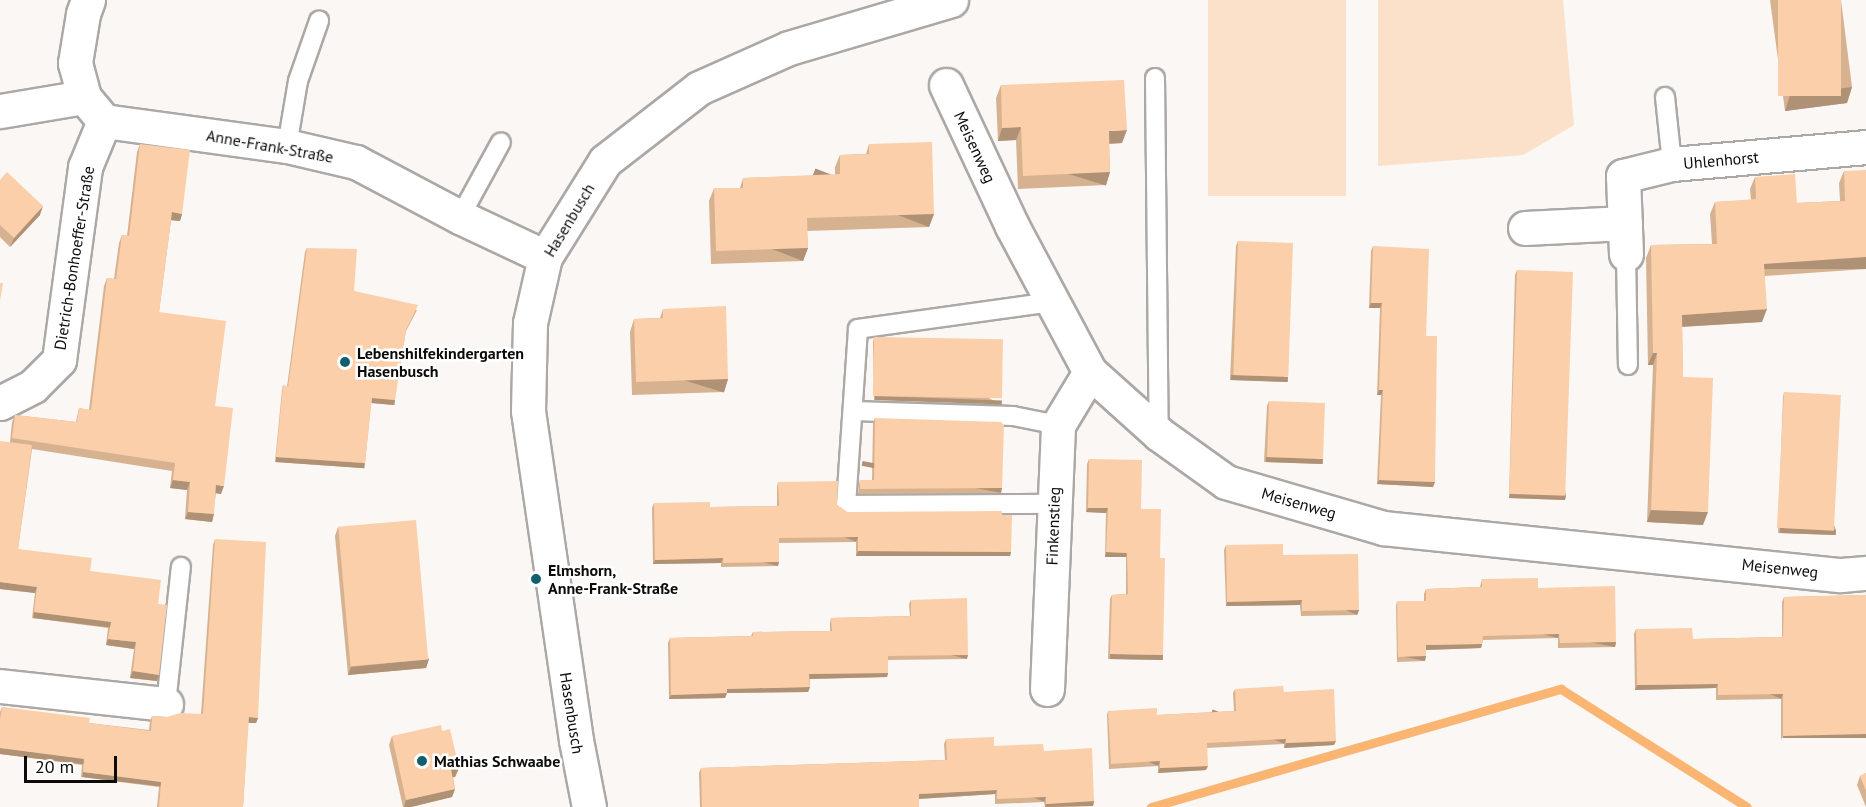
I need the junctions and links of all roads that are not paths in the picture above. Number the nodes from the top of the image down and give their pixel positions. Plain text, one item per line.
1 (88, 0) edge
2 (951, 0) edge
3 (319, 21) dead end
4 (1155, 78) dead end
5 (946, 85) dead end
6 (1665, 97) dead end
7 (94, 109) junction
8 (0, 111) edge
9 (501, 142) dead end
10 (287, 147) junction
11 (1866, 147) edge
12 (1672, 164) junction
13 (460, 217) junction
14 (1525, 228) dead end
15 (1625, 238) junction
16 (545, 257) junction
17 (1052, 302) junction
18 (1628, 365) dead end
19 (1090, 372) junction
20 (0, 403) edge
21 (853, 411) junction
22 (1058, 425) junction
23 (1159, 434) junction
24 (1054, 504) junction
25 (182, 567) dead end
26 (1866, 573) edge
27 (0, 686) edge
28 (1047, 689) dead end
29 (166, 704) joint
30 (589, 807) edge

1 - 7 street
2 - 16 street, Hasenbusch
3 - 10 lane
4 - 23 lane
5 - 17 street, Meisenweg
6 - 12 lane
7 - 8 street, Anne-Frank-Straße
7 - 10 street, Anne-Frank-Straße
7 - 20 street, Dietrich-Bonhoeffer-Straße
9 - 13 lane
10 - 13 street, Anne-Frank-Straße
11 - 12 street, Uhlenhorst
12 - 15 street, Uhlenhorst
13 - 16 street, Anne-Frank-Straße
14 - 15 street
15 - 18 lane
16 - 30 street, Hasenbusch
17 - 19 street, Meisenweg
17 - 21 lane
19 - 22 street, Finkenstieg
19 - 23 street, Meisenweg
21 - 22 lane
21 - 24 lane
22 - 24 street, Finkenstieg
23 - 26 street, Meisenweg
24 - 28 street, Finkenstieg
25 - 29 lane
27 - 29 street

